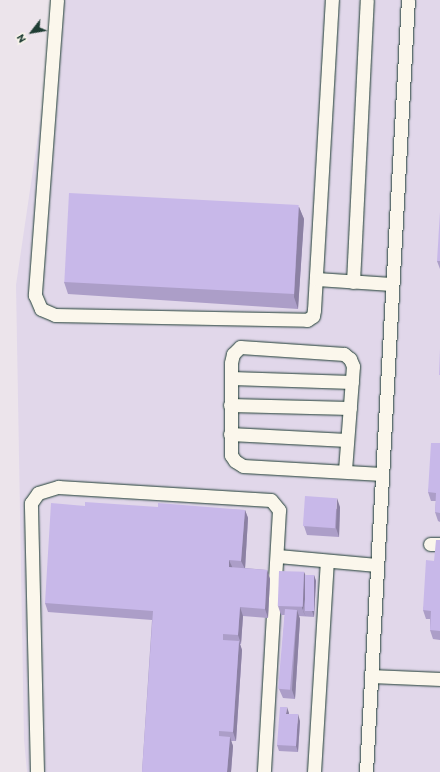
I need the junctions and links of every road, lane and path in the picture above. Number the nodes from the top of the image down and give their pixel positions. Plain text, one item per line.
1 (57, 0) edge
2 (332, 0) edge
3 (367, 0) edge
4 (408, 0) edge
5 (316, 279) junction
6 (353, 282) junction
7 (392, 284) junction
8 (231, 378) junction
9 (352, 382) junction
10 (230, 405) junction
11 (350, 408) junction
12 (230, 434) junction
13 (347, 440) junction
14 (345, 470) junction
15 (382, 474) junction
16 (278, 556) junction
17 (327, 561) junction
18 (377, 565) junction
19 (371, 676) junction
20 (440, 679) edge
21 (37, 772) edge
22 (264, 772) edge
23 (314, 772) edge
24 (366, 772) edge

1 - 5 street
2 - 5 street
3 - 6 street
4 - 7 street
5 - 6 street
6 - 7 street
7 - 15 street
8 - 9 street
8 - 9 street
8 - 10 street
9 - 11 street
10 - 11 street
10 - 12 street
11 - 13 street
12 - 13 street
12 - 14 street
13 - 14 street
14 - 15 street
15 - 18 street
16 - 17 street
16 - 21 street
16 - 22 street
17 - 18 street
17 - 23 street
18 - 19 street
19 - 20 street
19 - 24 street

